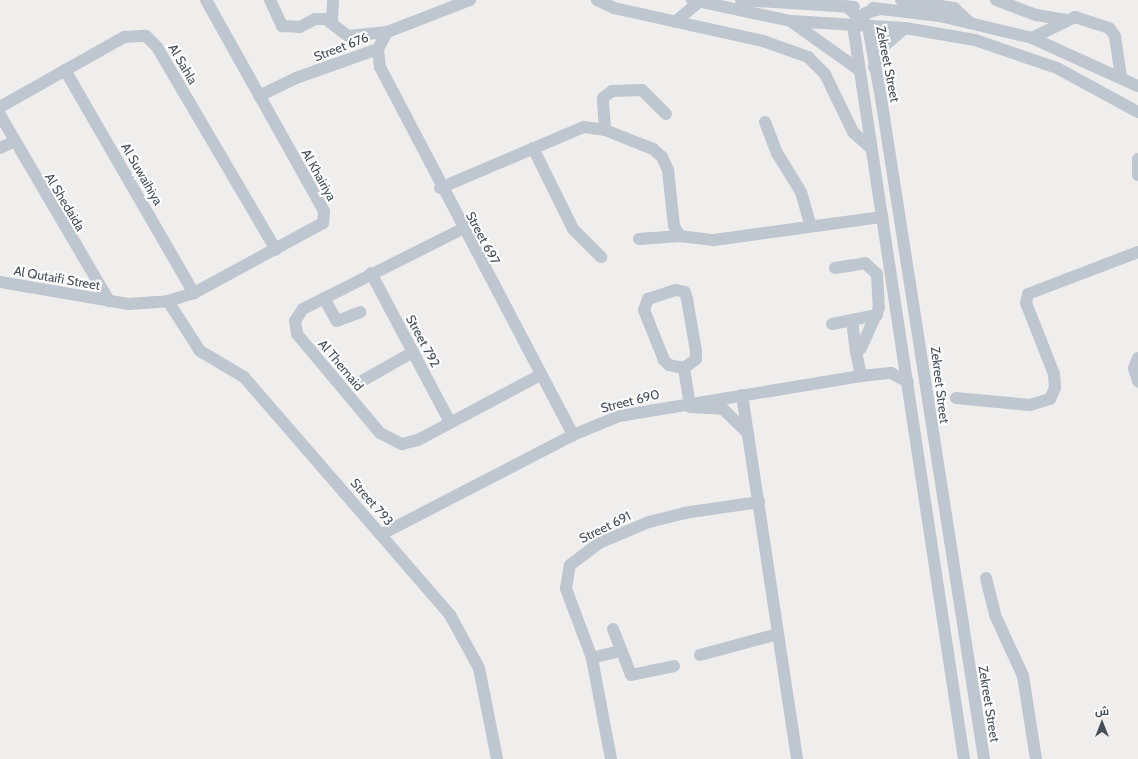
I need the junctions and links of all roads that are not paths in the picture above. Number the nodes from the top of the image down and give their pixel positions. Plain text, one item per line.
1 (206, 0) edge
2 (270, 0) edge
3 (333, 0) edge
4 (470, 0) edge
5 (597, 0) edge
6 (741, 0) edge
7 (901, 0) edge
8 (996, 0) edge
9 (695, 1) edge
10 (615, 4) edge
11 (846, 6) junction
12 (880, 9) junction
13 (1067, 20) junction
14 (332, 21) junction
15 (791, 21) junction
16 (675, 22) junction
17 (861, 22) junction
18 (970, 23) junction
19 (905, 28) junction
20 (387, 32) junction
21 (1032, 38) junction
22 (378, 49) junction
23 (874, 68) junction
24 (65, 70) junction
25 (859, 70) junction
26 (1121, 77) junction
27 (1138, 86) edge
28 (259, 96) junction
29 (0, 107) edge
30 (1138, 112) edge
31 (666, 114) dead end
32 (0, 115) edge
33 (765, 122) dead end
34 (606, 130) junction
35 (13, 142) junction
36 (0, 148) edge
37 (533, 148) junction
38 (872, 149) junction
39 (1138, 159) edge
40 (1138, 176) edge
41 (440, 188) junction
42 (882, 217) junction
43 (811, 226) junction
44 (462, 229) junction
45 (680, 236) junction
46 (639, 239) dead end
47 (276, 250) junction
48 (1138, 252) edge
49 (600, 257) dead end
50 (835, 268) dead end
51 (371, 273) junction
52 (0, 282) edge
53 (194, 292) junction
54 (324, 298) junction
55 (109, 301) junction
56 (168, 301) junction
57 (360, 312) dead end
58 (877, 315) junction
59 (852, 320) junction
60 (832, 324) dead end
61 (856, 351) junction
62 (413, 352) junction
63 (904, 357) junction
64 (1138, 358) edge
65 (684, 368) junction
66 (885, 373) junction
67 (540, 375) junction
68 (861, 376) junction
69 (362, 381) dead end
70 (1138, 381) edge
71 (908, 382) junction
72 (742, 395) junction
73 (956, 398) dead end
74 (688, 403) junction
75 (450, 422) junction
76 (748, 433) junction
77 (573, 435) junction
78 (758, 502) junction
79 (382, 534) junction
80 (986, 578) dead end
81 (613, 629) dead end
82 (778, 634) junction
83 (621, 651) junction
84 (700, 655) dead end
85 (592, 658) junction
86 (674, 666) dead end
87 (497, 759) edge
88 (611, 759) edge
89 (797, 759) edge
90 (964, 759) edge
91 (984, 759) edge
92 (1036, 759) edge

1 - 28 street, Al Khairiya
2 - 14 street
3 - 14 street
4 - 20 street
5 - 10 street
6 - 11 street
7 - 18 street
8 - 13 street
9 - 15 street
9 - 16 street
10 - 16 street
11 - 12 street
11 - 17 street, Zekreet Street
12 - 17 street, Zekreet Street
12 - 18 street
13 - 21 street
13 - 26 street
14 - 20 street
15 - 17 street
15 - 25 street
16 - 38 street
17 - 19 street
17 - 23 street, Zekreet Street
17 - 25 street, Zekreet Street
18 - 21 street
19 - 23 street
19 - 30 street
20 - 22 street, Street 676
21 - 26 street
22 - 28 street, Street 676
22 - 41 street, Street 697
23 - 91 street, Zekreet Street
24 - 29 street, Al Sahla
24 - 47 street, Al Sahla
24 - 53 street, Al Suwaihiya
25 - 38 street, Zekreet Street
26 - 27 street
28 - 47 street, Al Khairiya
31 - 34 street
32 - 35 street, Al Shedaida
33 - 43 street
34 - 37 street
34 - 45 street
35 - 36 street
35 - 55 street, Al Shedaida
37 - 41 street
37 - 49 street
38 - 42 street, Zekreet Street
39 - 40 street
41 - 44 street, Street 697
42 - 43 street
42 - 63 street, Zekreet Street
43 - 45 street
44 - 51 street, Al Themaid
44 - 67 street, Street 697
45 - 46 street
47 - 53 street, Al Khairiya
48 - 73 street
50 - 58 street
51 - 54 street, Al Themaid
51 - 62 street, Street 792
52 - 55 street, Al Qutaifi Street
53 - 56 street, Al Khairiya
54 - 57 street
54 - 75 street, Al Themaid
55 - 56 street, Al Khairiya
56 - 79 street, Street 793
58 - 59 street
58 - 61 street
59 - 60 street
59 - 61 street
61 - 68 street
62 - 69 street
62 - 75 street, Street 792
63 - 66 street
63 - 71 street, Zekreet Street
64 - 70 street
65 - 65 street
65 - 74 street
66 - 68 street, Street 690
66 - 71 street, Street 690
67 - 75 street, Al Themaid
67 - 77 street, Street 697
68 - 72 street, Street 690
71 - 90 street, Zekreet Street
72 - 74 street, Street 690
72 - 76 street
74 - 76 street
74 - 77 street, Street 690
76 - 78 street
77 - 79 street, Street 690
78 - 82 street
78 - 85 street, Street 691
79 - 87 street, Street 793
80 - 92 street
81 - 83 street
82 - 84 street
82 - 89 street
83 - 85 street
83 - 86 street
85 - 88 street, Street 691

